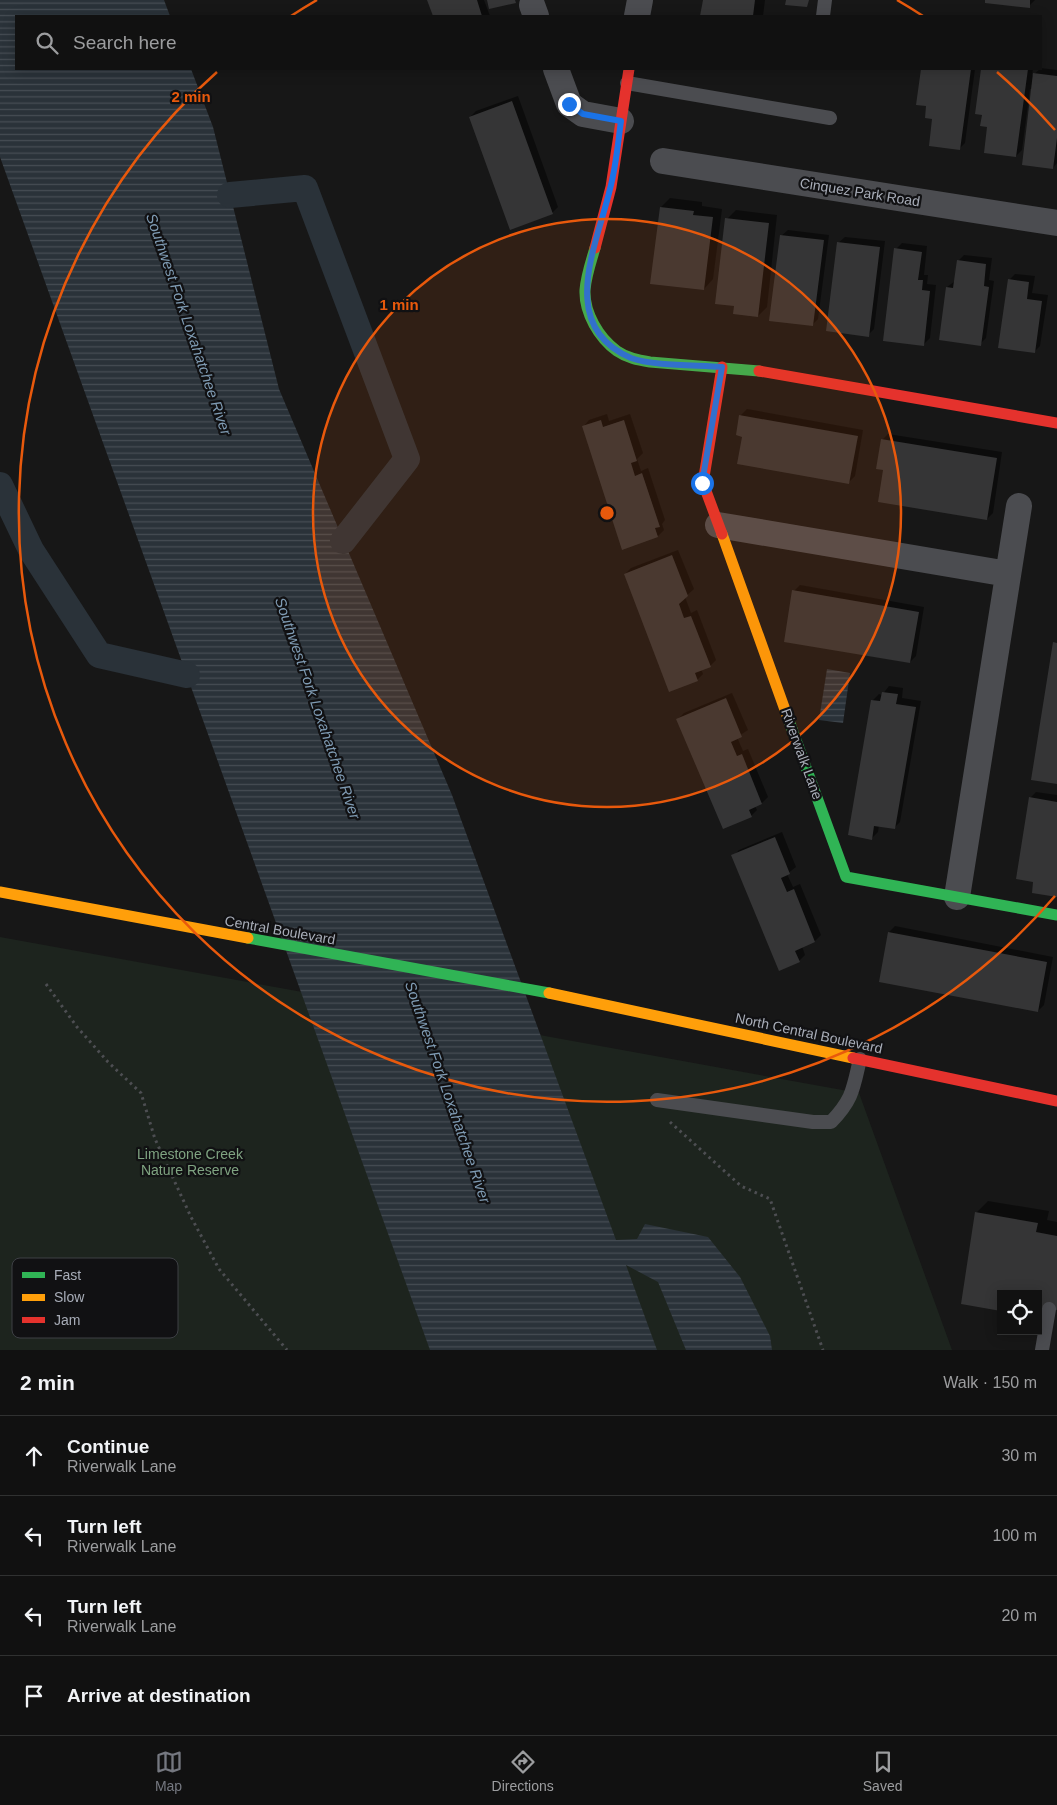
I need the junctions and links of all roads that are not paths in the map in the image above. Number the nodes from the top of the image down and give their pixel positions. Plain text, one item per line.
1 (640, 0) edge
2 (825, 0) edge
3 (637, 15) edge
4 (823, 15) edge
5 (556, 70) edge
6 (629, 70) edge
7 (627, 83) junction
8 (830, 118) dead end
9 (621, 121) junction
10 (664, 161) dead end
11 (1057, 223) edge
12 (722, 367) junction
13 (1057, 424) edge
14 (1019, 506) dead end
15 (718, 525) junction
16 (1008, 574) junction
17 (0, 892) edge
18 (957, 896) junction
19 (1057, 915) edge
20 (555, 994) joint
21 (860, 1059) junction
22 (657, 1100) road end
23 (1057, 1101) edge
24 (1049, 1309) dead end
25 (1042, 1350) edge

1 - 3 street
2 - 4 lane
5 - 9 street
6 - 7 street
7 - 8 lane
7 - 9 street
9 - 12 street
10 - 11 street, Cinquez Park Road
12 - 13 street
12 - 15 street, Riverwalk Lane
14 - 16 street
15 - 16 street
15 - 18 street, Riverwalk Lane
16 - 18 street
17 - 20 street, Central Boulevard
18 - 19 street, Riverwalk Lane
20 - 21 street, North Central Boulevard
21 - 22 lane
21 - 23 street, North Central Boulevard
24 - 25 lane

